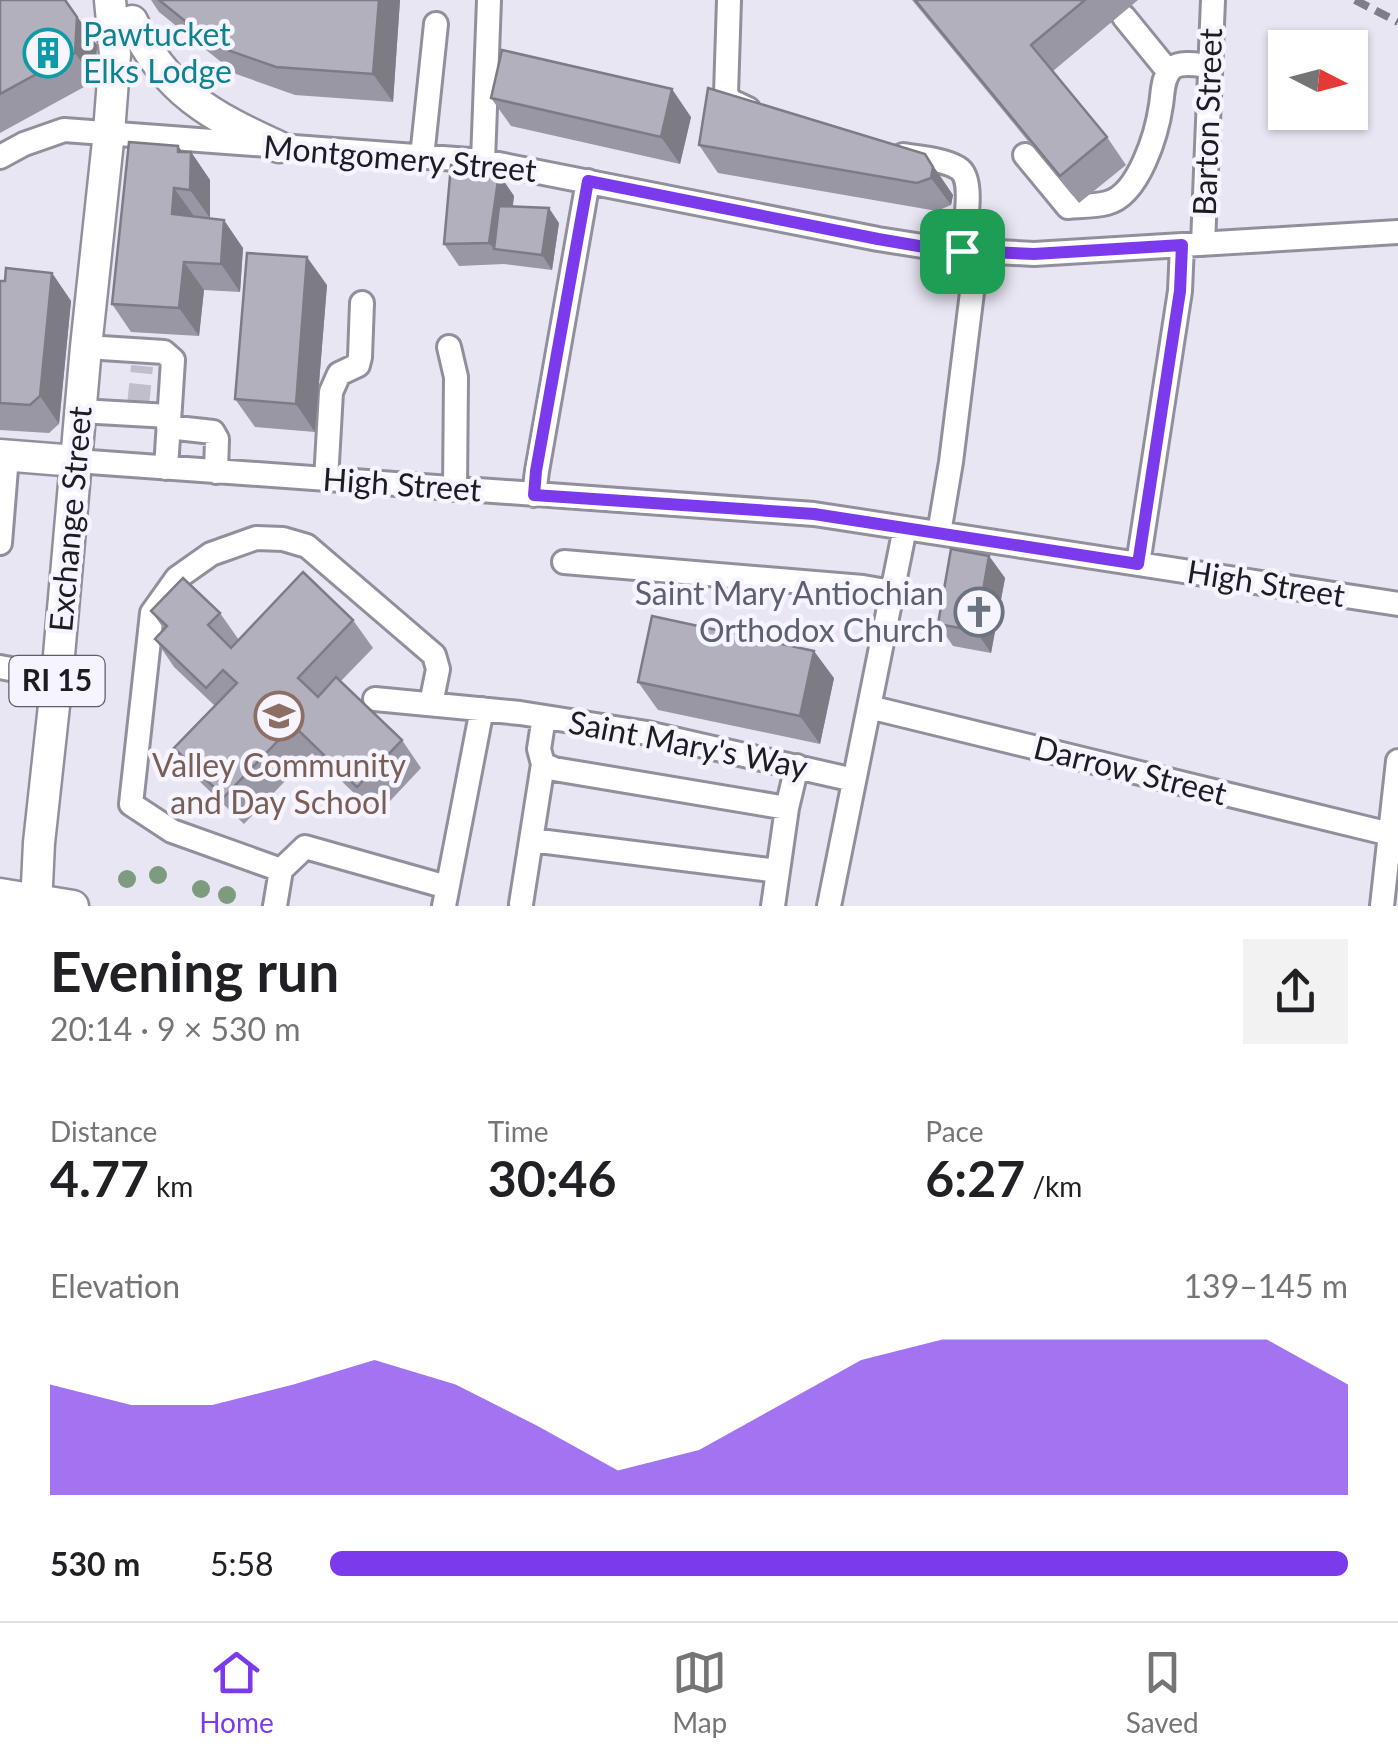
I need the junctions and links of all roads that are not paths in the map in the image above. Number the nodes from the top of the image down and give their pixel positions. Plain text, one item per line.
1 (489, 0) edge
2 (729, 0) edge
3 (1213, 0) edge
4 (125, 7) edge
5 (1124, 17) dead end
6 (436, 24) dead end
7 (1210, 66) junction
8 (1168, 71) junction
9 (762, 113) edge
10 (109, 132) junction
11 (279, 148) junction
12 (879, 149) edge
13 (1025, 155) edge
14 (0, 157) edge
15 (422, 157) junction
16 (483, 161) junction
17 (588, 181) junction
18 (1398, 232) edge
19 (1192, 244) junction
20 (969, 252) junction
21 (362, 303) dead end
22 (86, 347) junction
23 (449, 347) dead end
24 (80, 411) junction
25 (153, 414) junction
26 (4, 456) edge
27 (76, 461) junction
28 (166, 468) junction
29 (216, 472) junction
30 (326, 480) junction
31 (455, 489) junction
32 (534, 495) junction
33 (905, 528) junction
34 (939, 533) junction
35 (0, 543) edge
36 (564, 562) dead end
37 (1138, 564) junction
38 (892, 592) junction
39 (1398, 604) edge
40 (0, 667) edge
41 (57, 678) junction
42 (375, 698) dead end
43 (431, 704) junction
44 (869, 707) junction
45 (482, 709) junction
46 (544, 716) junction
47 (1398, 761) edge
48 (543, 764) junction
49 (797, 766) junction
50 (854, 780) junction
51 (788, 808) junction
52 (1390, 834) junction
53 (531, 840) junction
54 (281, 870) junction
55 (778, 871) junction
56 (0, 894) edge
57 (445, 897) edge
58 (36, 903) edge
59 (525, 905) edge
60 (72, 906) edge
61 (275, 906) edge
62 (773, 906) edge
63 (830, 906) edge
64 (1382, 906) edge

1 - 16 street
2 - 9 street
3 - 7 street, Barton Street
4 - 10 main road, Exchange Street / RI 15
4 - 11 main road
5 - 8 street
6 - 15 street
7 - 8 street
7 - 19 street, Barton Street
8 - 13 street
10 - 11 street, Montgomery Street
10 - 14 street, Montgomery Street
10 - 22 main road, Exchange Street / RI 15
11 - 15 street, Montgomery Street
12 - 20 street
15 - 16 street, Montgomery Street
16 - 17 street, Montgomery Street
17 - 20 street, Montgomery Street
17 - 32 street
18 - 19 street, Montgomery Street
19 - 20 street, Montgomery Street
19 - 37 street, Barton Street
20 - 34 street
21 - 30 street
22 - 24 main road, Exchange Street / RI 15
22 - 25 street
23 - 31 street
24 - 25 street
24 - 27 main road, Exchange Street / RI 15
25 - 28 street
25 - 29 street
26 - 27 main road, High Street
26 - 35 street
27 - 28 street, High Street
27 - 41 main road, Exchange Street / RI 15
28 - 29 street, High Street
29 - 30 street, High Street
30 - 31 street, High Street
31 - 32 street, High Street
32 - 33 street, High Street
33 - 34 street, High Street
33 - 38 street
34 - 37 street, High Street
36 - 38 street
37 - 39 street, High Street
38 - 44 street
40 - 41 street
41 - 58 main road, Exchange Street / RI 15
42 - 43 street, Saint Mary's Way
43 - 45 street, Saint Mary's Way
43 - 54 street
44 - 50 street
44 - 52 street, Darrow Street
45 - 46 street, Saint Mary's Way
45 - 57 street
46 - 48 street
46 - 49 street, Saint Mary's Way
47 - 52 street
48 - 51 street
48 - 53 street
49 - 50 street, Saint Mary's Way
49 - 51 street
50 - 63 street
51 - 55 street
52 - 64 street
53 - 55 street
53 - 59 street
54 - 57 street
54 - 61 street
55 - 62 street
56 - 58 main road
58 - 60 main road

